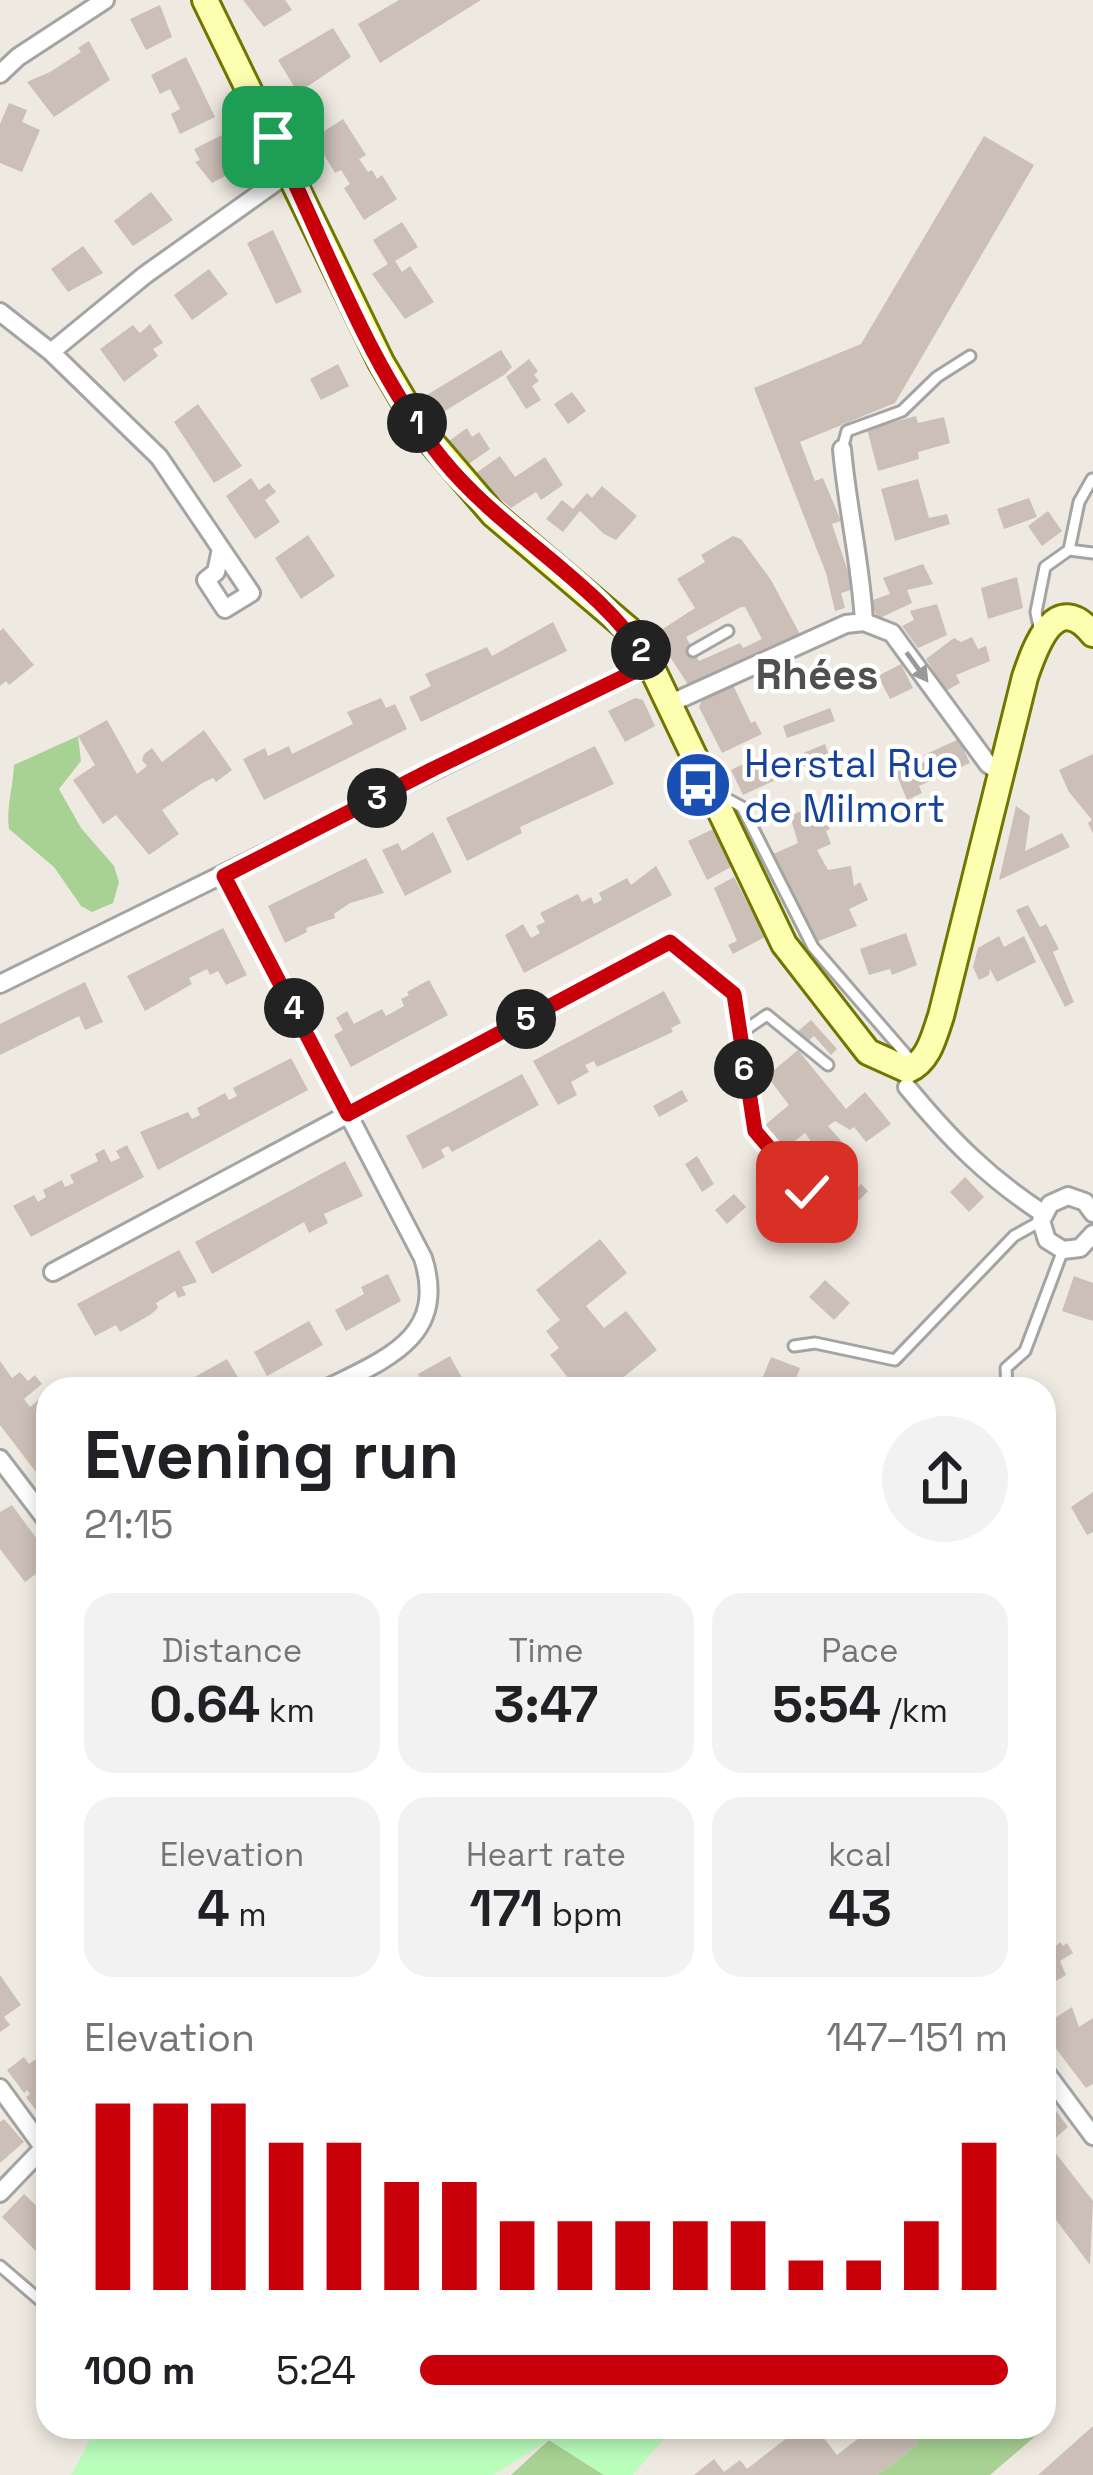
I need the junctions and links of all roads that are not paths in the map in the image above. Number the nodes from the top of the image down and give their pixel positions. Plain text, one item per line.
1 (105, 0) edge
2 (205, 0) edge
3 (0, 74) edge
4 (290, 172) junction
5 (0, 312) edge
6 (51, 352) junction
7 (970, 356) dead end
8 (842, 449) joint
9 (1092, 479) edge
10 (221, 549) dead end
11 (1091, 549) edge
12 (1069, 550) junction
13 (864, 622) junction
14 (728, 631) dead end
15 (1040, 632) junction
16 (1093, 634) edge
17 (694, 651) dead end
18 (660, 667) junction
19 (669, 704) junction
20 (1002, 774) junction
21 (224, 876) junction
22 (0, 984) edge
23 (738, 1035) junction
24 (828, 1065) dead end
25 (912, 1077) junction
26 (348, 1114) junction
27 (807, 1192) dead end
28 (1093, 1213) edge
29 (1042, 1218) junction
30 (1093, 1235) edge
31 (1063, 1250) junction
32 (53, 1273) dead end
33 (794, 1346) dead end
34 (347, 1377) edge
35 (1006, 1377) edge
36 (0, 1459) edge
37 (36, 1506) edge
38 (1056, 2086) edge
39 (0, 2088) edge
40 (36, 2133) edge
41 (1093, 2136) edge
42 (36, 2155) edge
43 (0, 2193) edge
44 (0, 2266) edge
45 (36, 2297) edge

1 - 3 street
2 - 4 street
4 - 6 street
4 - 18 street
5 - 6 street
6 - 10 street
7 - 8 lane
8 - 13 street
9 - 12 lane
11 - 12 lane
12 - 15 lane
13 - 19 street
13 -> 20 street
14 - 17 lane
15 - 16 street
15 - 20 street
18 - 19 street
18 - 21 street
19 - 25 street
20 - 25 street
21 - 22 street
21 - 26 street
23 - 24 lane
23 - 26 street
23 - 27 street
25 - 29 street
26 - 32 street
26 - 34 street
28 - 29 street
29 - 31 street
29 - 33 lane
30 - 31 street
31 - 35 lane
36 - 37 street
38 - 41 street
39 - 40 street
42 - 43 street
44 - 45 lane

